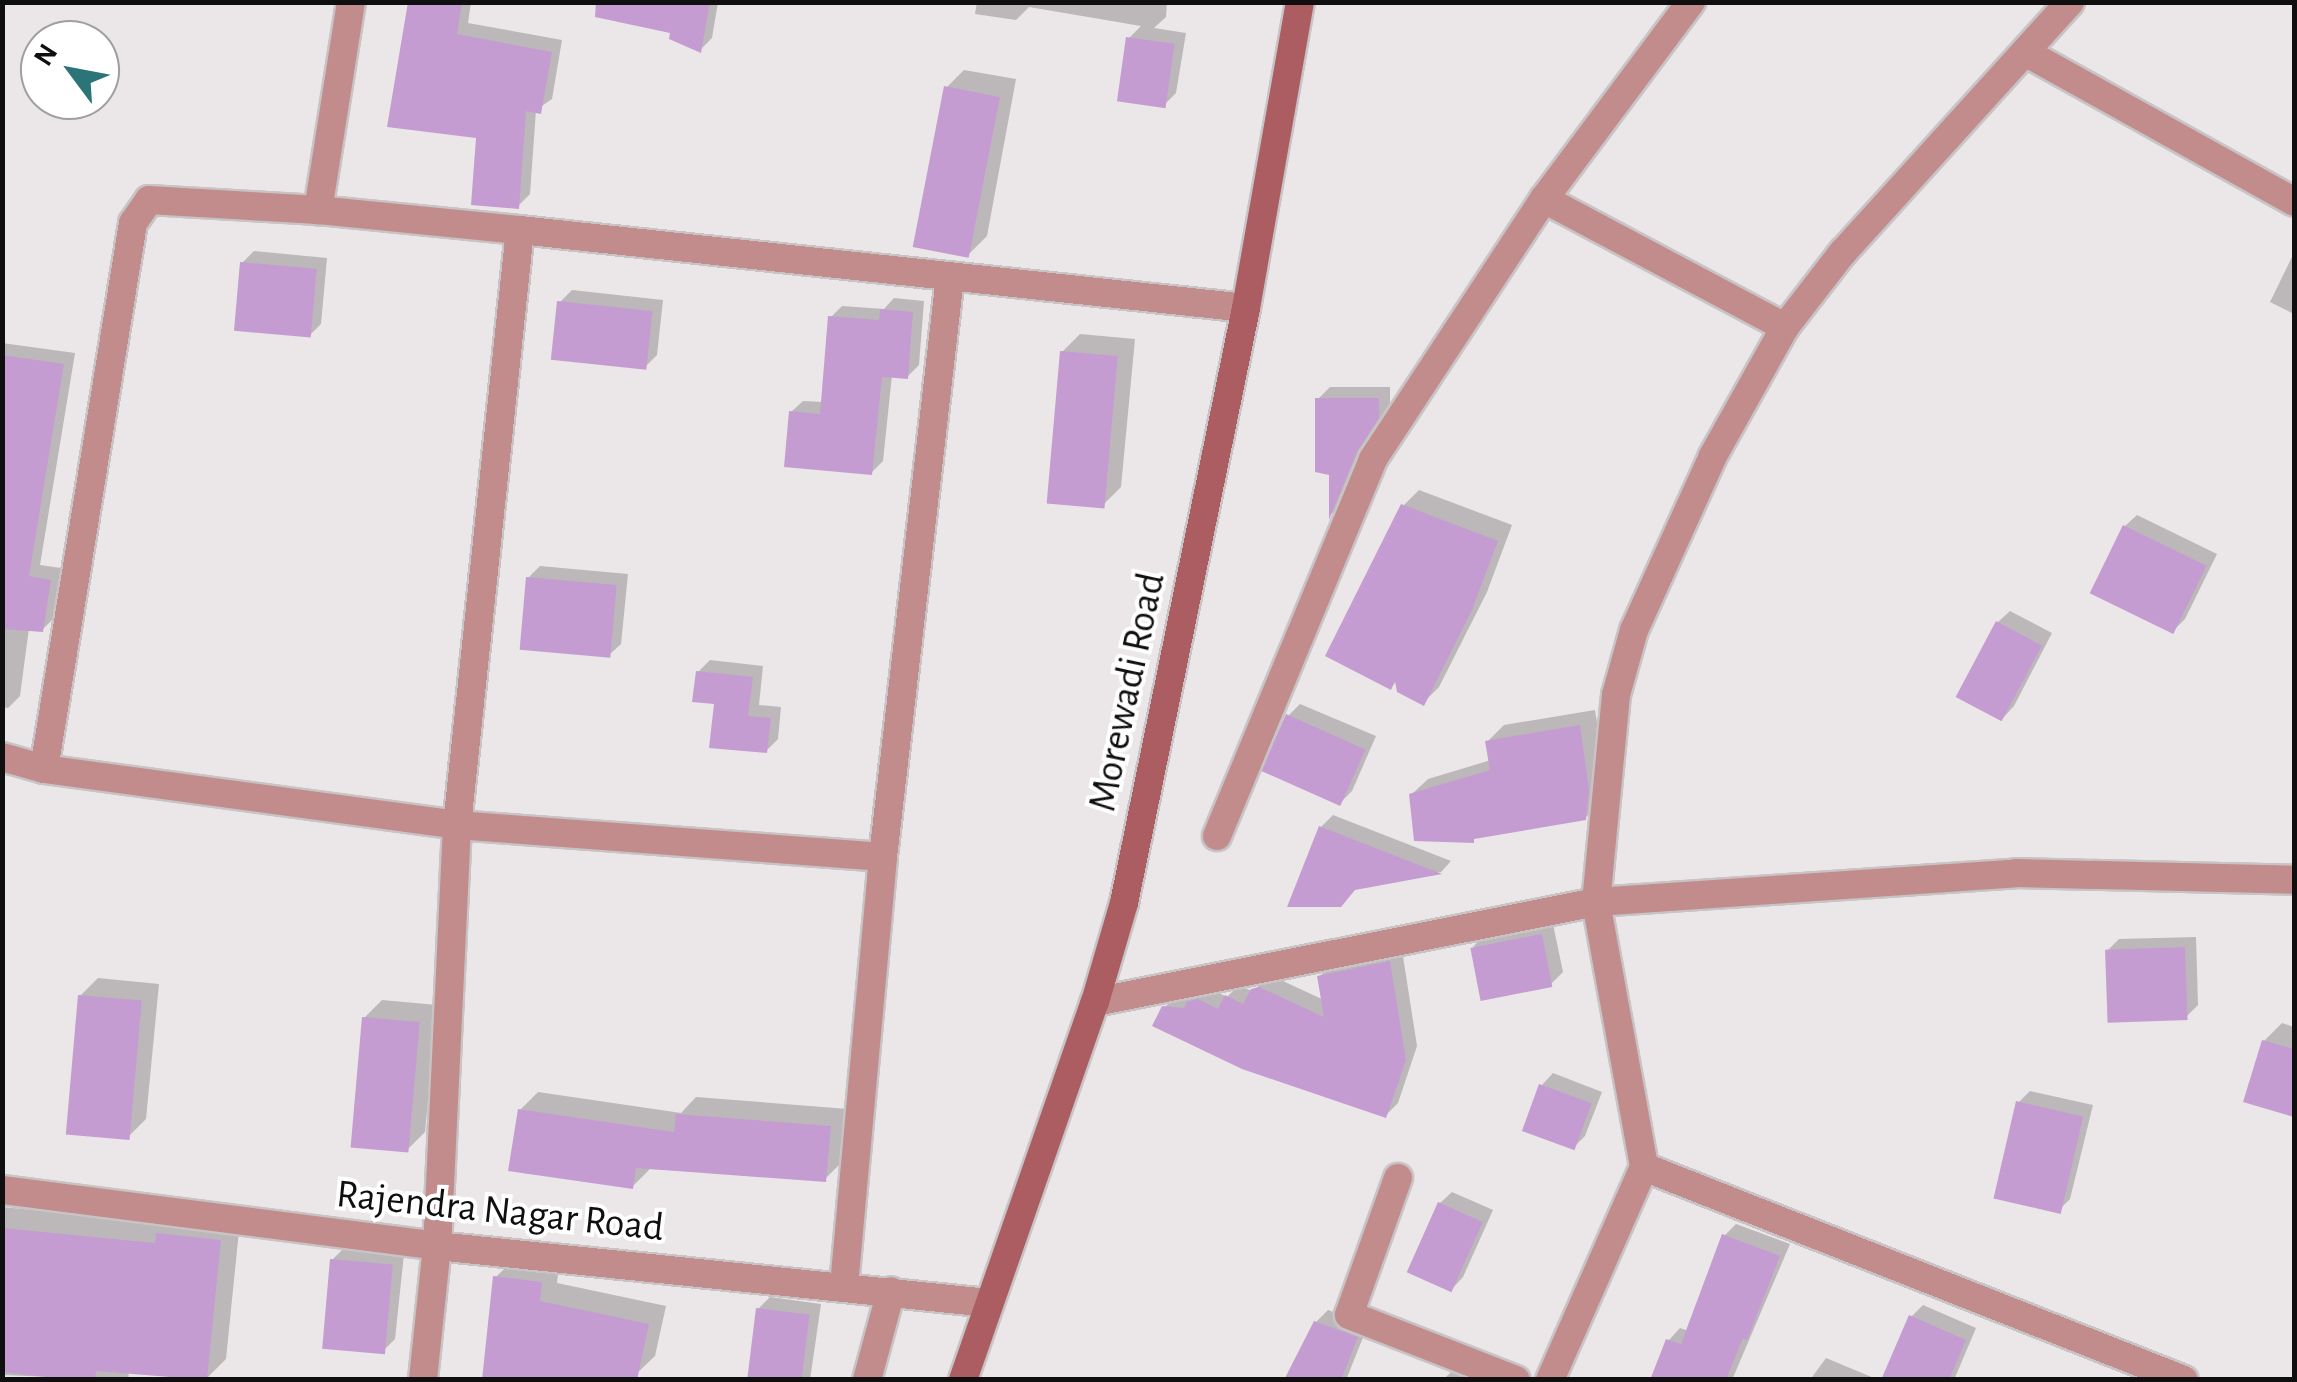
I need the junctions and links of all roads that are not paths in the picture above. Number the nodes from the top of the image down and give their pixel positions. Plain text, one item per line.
1 (351, 2) edge
2 (1300, 2) edge
3 (1691, 2) edge
4 (2070, 2) edge
5 (2025, 52) junction
6 (1544, 199) junction
7 (2294, 202) edge
8 (318, 210) junction
9 (520, 230) junction
10 (950, 276) junction
11 (1246, 308) junction
12 (1785, 327) junction
13 (2, 757) edge
14 (44, 769) junction
15 (458, 824) junction
16 (1217, 836) dead end
17 (883, 857) junction
18 (2294, 880) edge
19 (1596, 902) junction
20 (1095, 1002) junction
21 (1644, 1167) junction
22 (1398, 1178) dead end
23 (2, 1190) edge
24 (438, 1246) junction
25 (844, 1286) junction
26 (892, 1291) junction
27 (989, 1303) junction
28 (423, 1380) edge
29 (867, 1380) edge
30 (963, 1380) edge
31 (1516, 1380) edge
32 (1550, 1380) edge
33 (2184, 1380) edge

1 - 8 street
2 - 11 main road, Morewadi Road
3 - 6 street
4 - 5 street
5 - 7 street
5 - 12 street
6 - 12 street
6 - 16 street
8 - 9 street
8 - 14 street
9 - 10 street
9 - 15 street
10 - 11 street
10 - 17 street
11 - 20 main road, Morewadi Road
12 - 19 street
13 - 14 street
14 - 15 street
15 - 17 street
15 - 24 street
17 - 25 street
18 - 19 street
19 - 20 street
19 - 21 street
20 - 27 main road, Morewadi Road
21 - 32 street
21 - 33 street
22 - 31 street
23 - 24 street, Rajendra Nagar Road
24 - 25 street, Rajendra Nagar Road
24 - 28 street
25 - 26 street, Rajendra Nagar Road
26 - 27 street, Rajendra Nagar Road
26 - 29 street
27 - 30 main road, Morewadi Road

